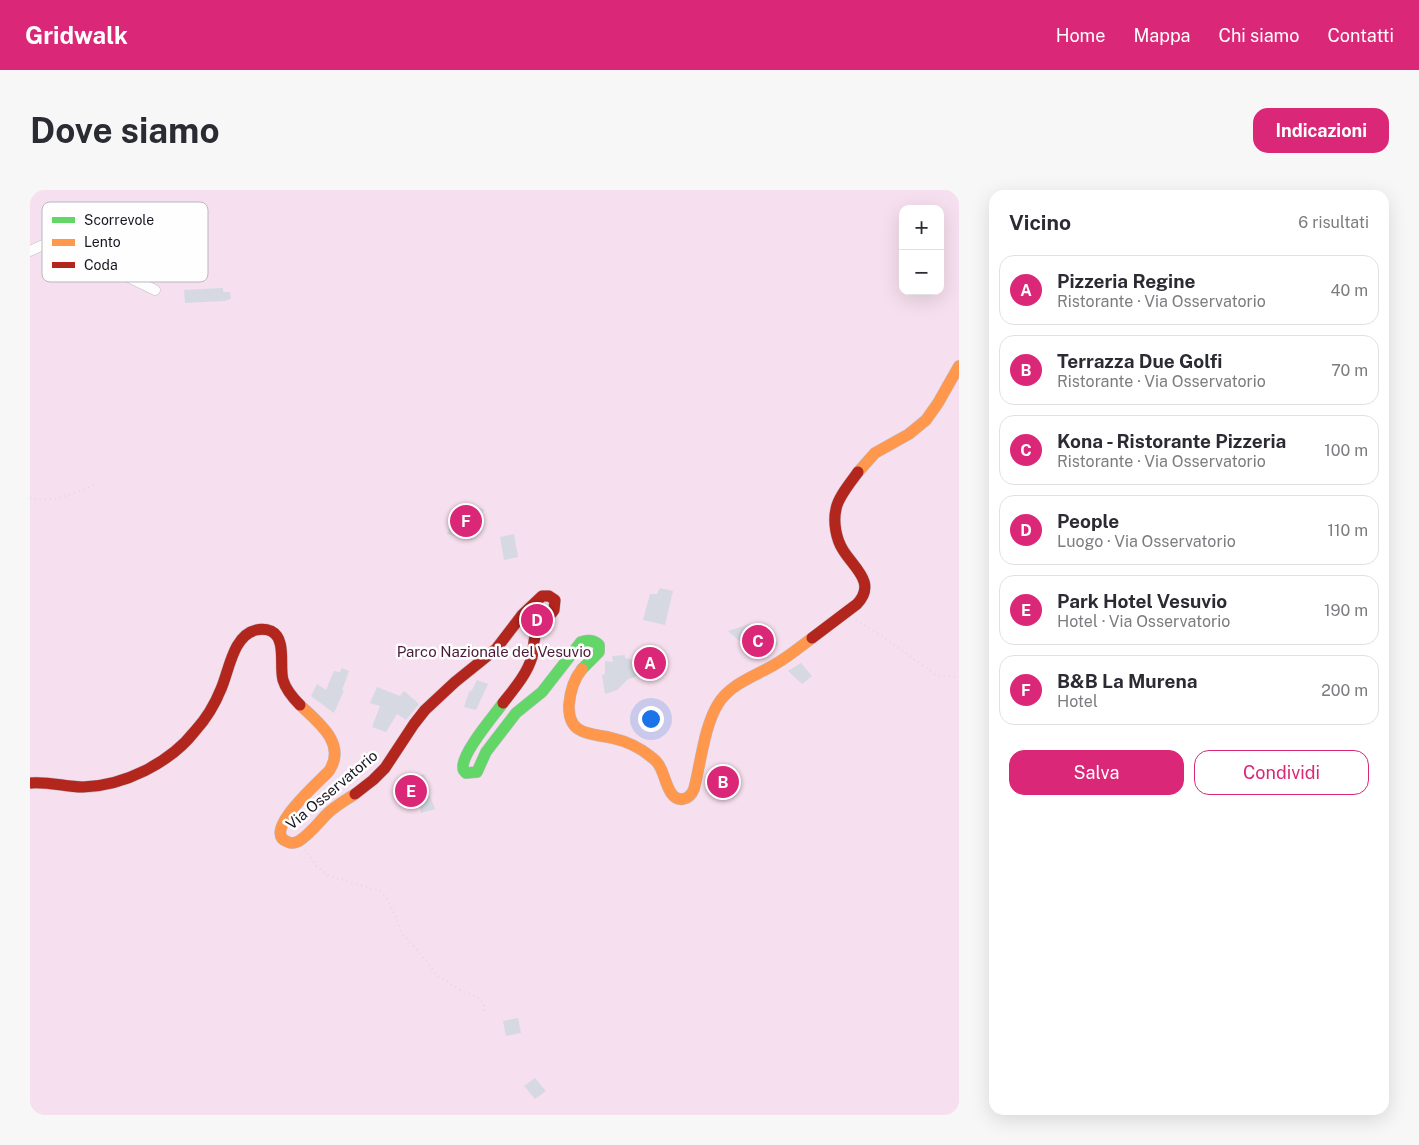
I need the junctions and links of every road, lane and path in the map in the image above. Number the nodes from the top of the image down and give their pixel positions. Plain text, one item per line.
1 (42, 246) edge
2 (30, 251) edge
3 (137, 282) edge
4 (154, 290) dead end
5 (959, 366) edge
6 (97, 484) dead end
7 (30, 498) edge
8 (845, 614) junction
9 (959, 677) edge
10 (30, 783) edge
11 (299, 841) junction
12 (484, 1013) dead end

1 - 2 street
3 - 4 street
5 - 8 street
6 - 7 path
8 - 9 path
8 - 11 street, Via Osservatorio
10 - 11 street, Via Osservatorio
11 - 12 path

